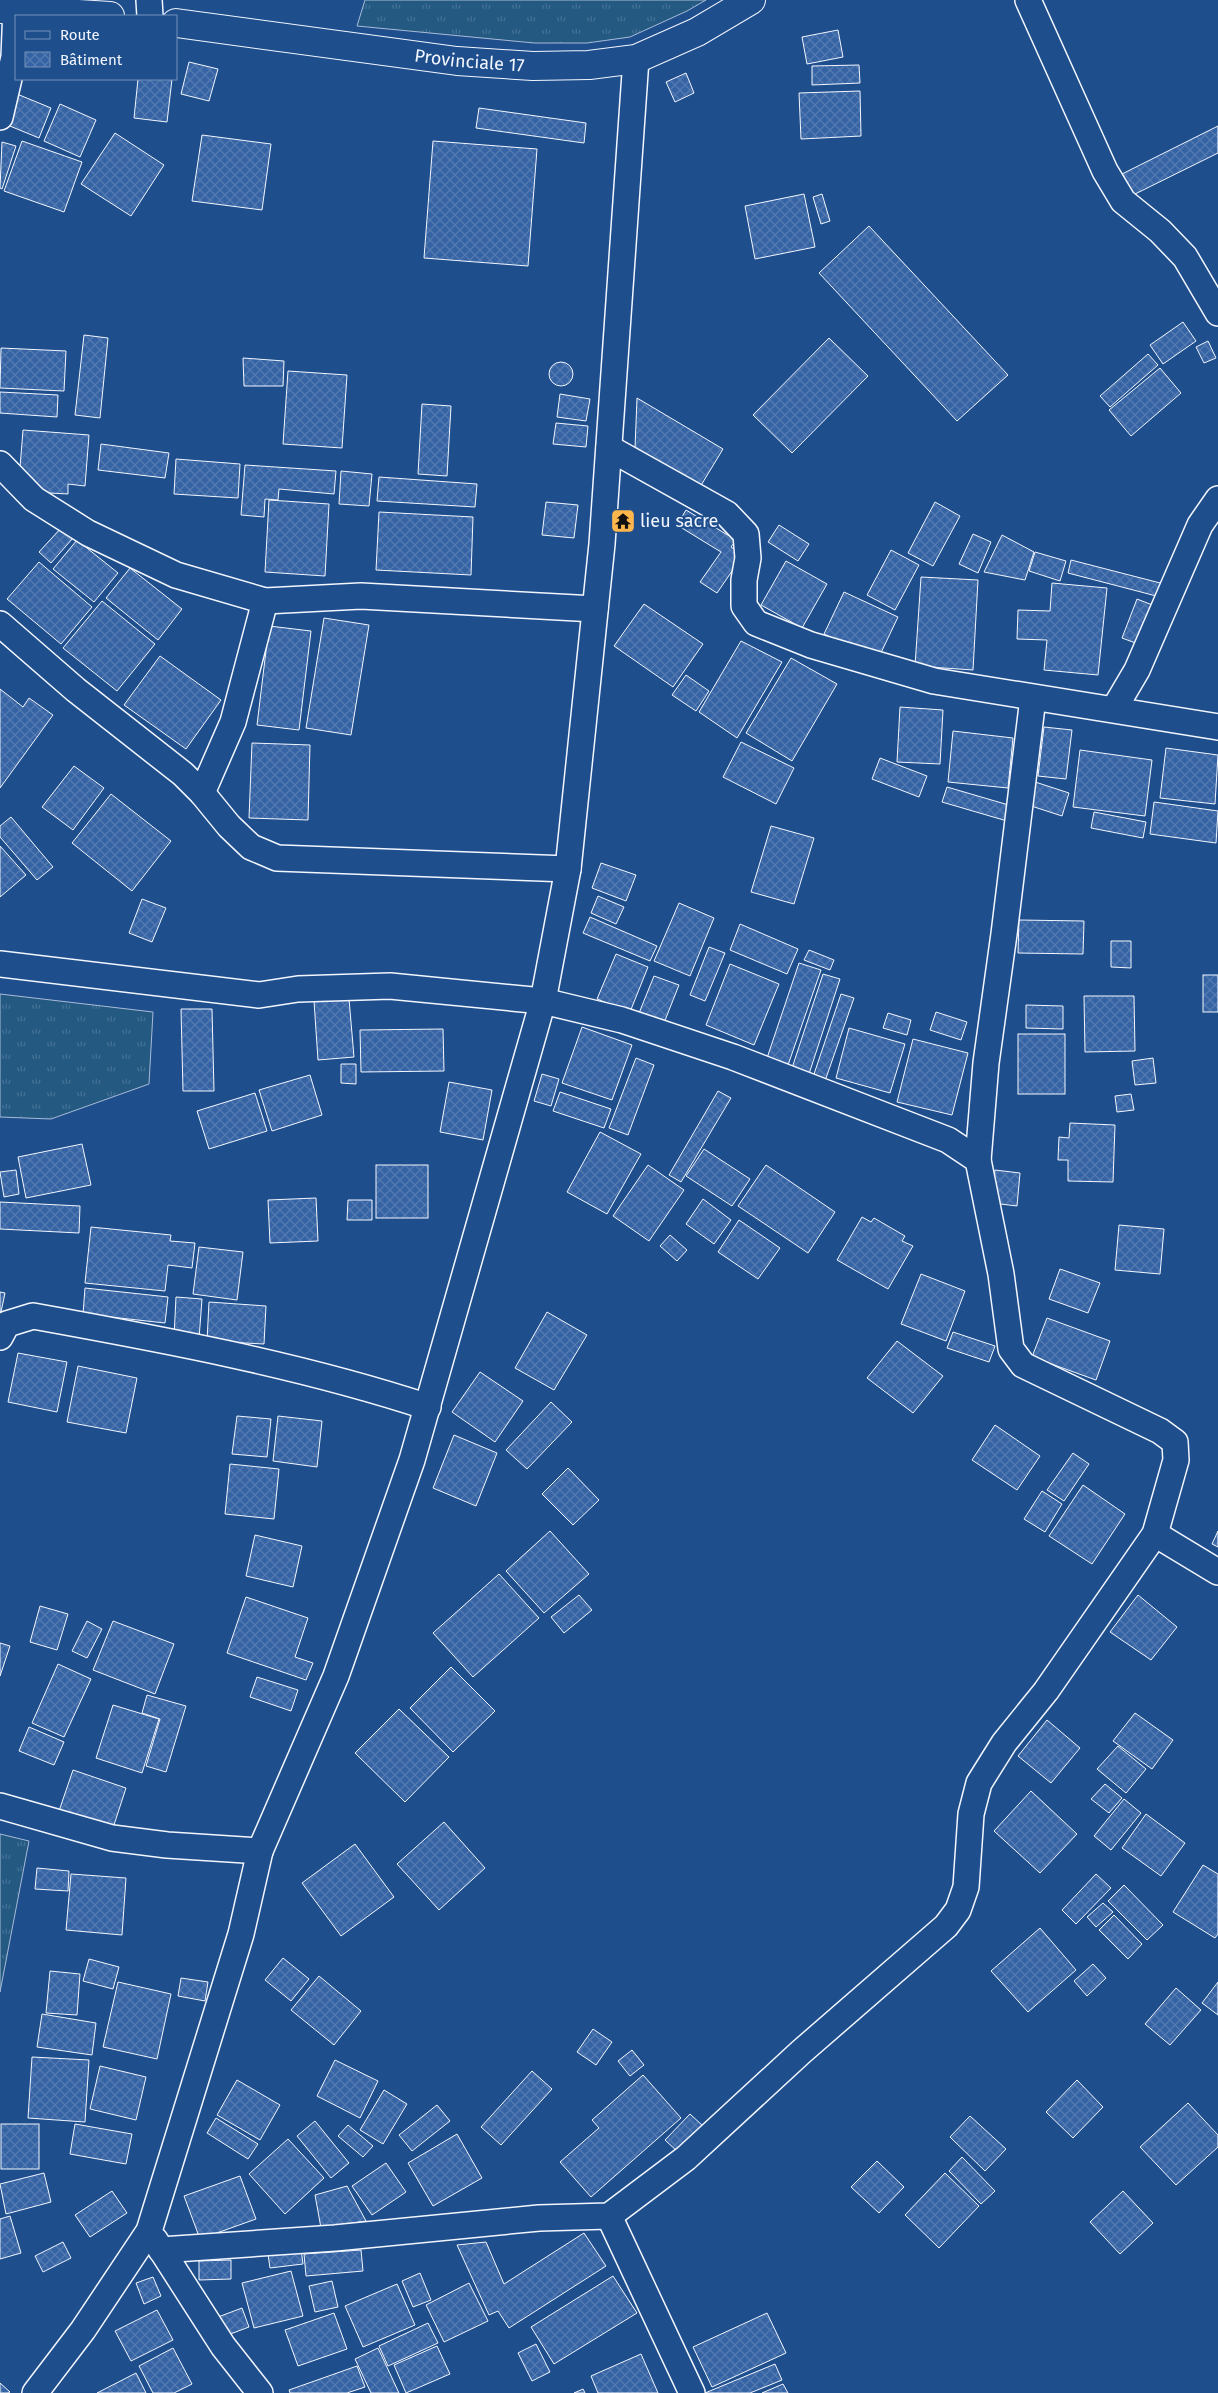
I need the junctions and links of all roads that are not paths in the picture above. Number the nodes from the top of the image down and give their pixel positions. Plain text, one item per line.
1 (149, 0) edge
2 (751, 0) edge
3 (1028, 0) edge
4 (8, 8) edge
5 (97, 15) edge
6 (150, 15) edge
7 (178, 23) edge
8 (636, 59) junction
9 (0, 117) edge
10 (1218, 314) edge
11 (609, 448) junction
12 (0, 464) edge
13 (1218, 499) edge
14 (265, 601) junction
15 (595, 609) junction
16 (0, 624) edge
17 (1033, 698) junction
18 (1114, 709) junction
19 (1218, 728) edge
20 (202, 793) junction
21 (568, 869) junction
22 (0, 964) edge
23 (543, 1001) junction
24 (978, 1160) junction
25 (0, 1337) edge
26 (428, 1407) junction
27 (1155, 1534) junction
28 (1218, 1572) edge
29 (0, 1806) edge
30 (260, 1851) junction
31 (609, 2216) junction
32 (155, 2241) junction
33 (35, 2393) edge
34 (260, 2393) edge
35 (692, 2393) edge

1 - 6 street
2 - 8 main road, Provinciale 17
3 - 10 street
4 - 5 main road
4 - 9 street
7 - 8 main road, Provinciale 17
8 - 11 street
11 - 15 street
11 - 17 street
12 - 14 street
13 - 18 street
14 - 15 street
14 - 20 street
15 - 21 street
16 - 20 street
17 - 18 street
17 - 24 street
18 - 19 street
20 - 21 street
21 - 23 street
22 - 23 street
23 - 24 street
23 - 26 street
24 - 27 street
25 - 26 street
26 - 30 street
27 - 28 street
27 - 31 street
29 - 30 street
30 - 32 street
31 - 32 street
31 - 35 street
32 - 33 street
32 - 34 street

